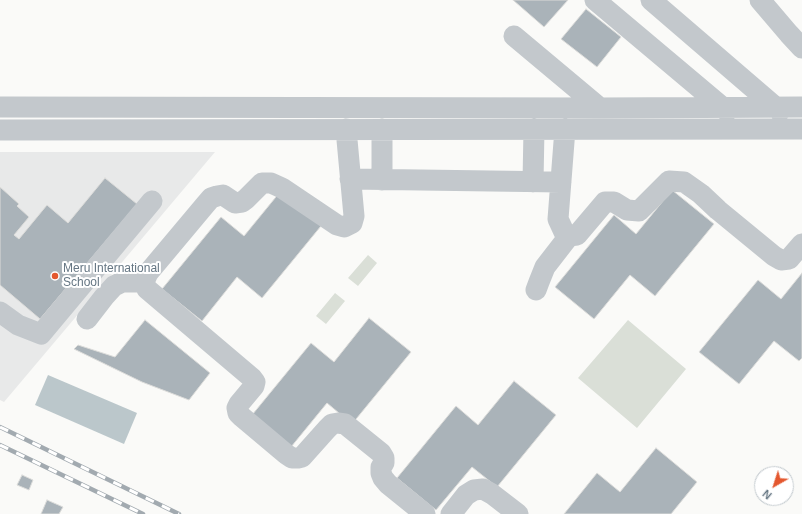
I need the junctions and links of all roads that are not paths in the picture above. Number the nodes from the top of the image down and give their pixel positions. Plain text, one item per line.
1 (595, 0) edge
2 (651, 0) edge
3 (760, 0) edge
4 (514, 36) dead end
5 (802, 48) edge
6 (0, 107) edge
7 (722, 107) junction
8 (776, 107) junction
9 (802, 107) edge
10 (600, 108) junction
11 (346, 129) junction
12 (382, 129) junction
13 (534, 129) junction
14 (565, 129) junction
15 (752, 129) junction
16 (802, 129) edge
17 (0, 130) edge
18 (350, 179) junction
19 (382, 180) junction
20 (533, 182) junction
21 (561, 182) junction
22 (152, 201) dead end
23 (569, 236) junction
24 (802, 244) edge
25 (144, 282) junction
26 (536, 290) dead end
27 (0, 312) edge
28 (87, 319) dead end
29 (425, 514) edge
30 (451, 514) edge
31 (518, 514) edge

1 - 7 street
2 - 8 street
3 - 5 street
4 - 10 street
6 - 10 street
7 - 8 street
7 - 10 street
7 - 15 street
8 - 9 street
8 - 16 street
11 - 12 street
11 - 17 street
11 - 18 street
12 - 13 street
12 - 19 street
13 - 14 street
13 - 20 street
14 - 15 street
14 - 21 street
15 - 16 street
18 - 19 street
18 - 25 street
19 - 20 street
20 - 21 street
21 - 23 street
22 - 27 street
23 - 24 street
23 - 26 street
25 - 28 street
25 - 29 street
30 - 31 street

